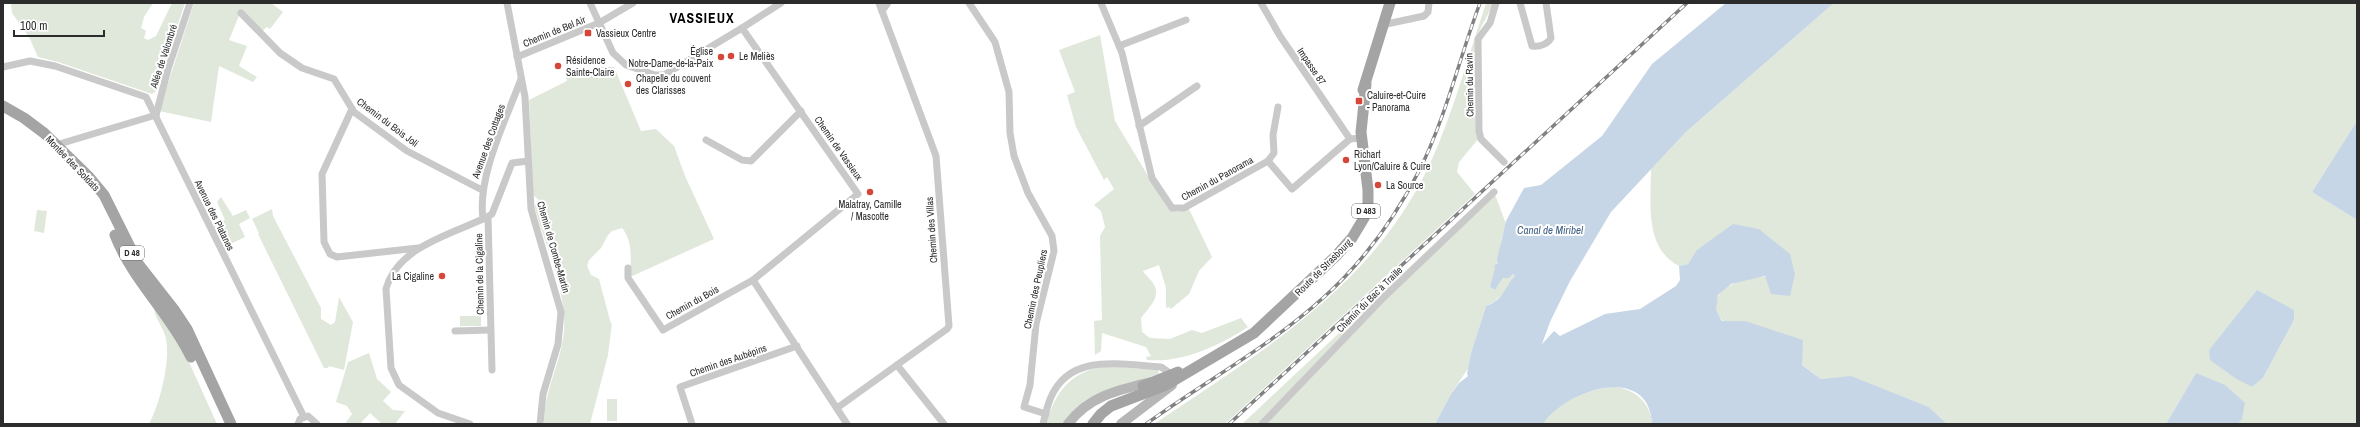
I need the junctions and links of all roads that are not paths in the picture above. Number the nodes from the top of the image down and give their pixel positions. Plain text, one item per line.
1 (190, 3) edge
2 (507, 3) edge
3 (590, 3) edge
4 (633, 3) edge
5 (782, 3) edge
6 (879, 3) edge
7 (888, 3) edge
8 (968, 3) edge
9 (1101, 3) edge
10 (1261, 3) edge
11 (1390, 3) edge
12 (1429, 3) edge
13 (1496, 3) edge
14 (1520, 3) edge
15 (1546, 3) edge
16 (882, 11) junction
17 (241, 13) dead end
18 (1186, 20) dead end
19 (599, 23) junction
20 (1382, 25) junction
21 (742, 28) junction
22 (1119, 46) junction
23 (517, 57) junction
24 (3, 68) edge
25 (521, 79) junction
26 (1197, 86) dead end
27 (3, 106) edge
28 (1278, 107) dead end
29 (352, 110) junction
30 (801, 111) junction
31 (3, 114) edge
32 (156, 115) junction
33 (1139, 126) junction
34 (1355, 138) junction
35 (706, 140) dead end
36 (56, 144) junction
37 (528, 161) junction
38 (1268, 161) junction
39 (1504, 162) dead end
40 (482, 190) junction
41 (1494, 192) dead end
42 (485, 218) junction
43 (420, 248) junction
44 (628, 268) dead end
45 (753, 280) junction
46 (490, 330) junction
47 (455, 331) dead end
48 (797, 346) junction
49 (1213, 357) junction
50 (897, 365) junction
51 (492, 370) dead end
52 (1189, 373) junction
53 (1169, 376) junction
54 (1153, 386) junction
55 (837, 408) junction
56 (1046, 414) junction
57 (304, 417) junction
58 (223, 424) edge
59 (231, 424) edge
60 (298, 424) edge
61 (317, 424) edge
62 (470, 424) edge
63 (540, 424) edge
64 (692, 424) edge
65 (847, 424) edge
66 (944, 424) edge
67 (1042, 424) edge
68 (1068, 424) edge
69 (1084, 424) edge
70 (1093, 424) edge
71 (1121, 424) edge
72 (1262, 424) edge

1 - 32 street, Allée de Valombré
2 - 23 street, Chemin de Combe-Martin
3 - 19 street
4 - 19 street, Chemin de Bel Air
5 - 21 street
6 - 16 street, Chemin des Villas
7 - 16 street
8 - 56 street, Chemin des Peupliers
9 - 22 street, Chemin du Panorama
10 - 34 street, Impasse 87
11 - 20 main road, Route de Strasbourg / D 483
12 - 20 street
13 - 39 street, Chemin du Ravin
14 - 15 street
16 - 50 street, Chemin des Villas
17 - 29 street, Chemin du Bois Joli
18 - 22 street
19 - 21 street
19 - 23 street, Chemin de Bel Air
20 - 34 main road, Route de Strasbourg / D 483
21 - 30 street, Chemin de Vassieux
22 - 33 street, Chemin du Panorama
23 - 25 street, Chemin de Combe-Martin
24 - 32 street, Avenue des Platanes
25 - 37 street, Chemin de Combe-Martin
25 - 40 street, Avenue des Cottages
26 - 33 street
27 - 36 main road, Montée des Soldats / D 48
28 - 38 street
29 - 40 street, Chemin du Bois Joli
29 - 43 street
30 - 35 street
30 - 45 street, Chemin de Vassieux
31 - 58 main road, Montée des Soldats / D 48
32 - 36 street
32 - 57 street, Avenue des Platanes
33 - 38 street, Chemin du Panorama
34 - 38 street, Chemin du Panorama
34 - 49 main road, Route de Strasbourg / D 483
36 - 59 main road, Montée des Soldats / D 48
37 - 42 street, Chemin de la Cigaline
37 - 63 street, Chemin de Combe-Martin
40 - 42 street, Avenue des Cottages
41 - 72 street, Chemin du Bac à Traille
42 - 43 street
42 - 46 street, Chemin de la Cigaline
43 - 62 street
44 - 45 street, Chemin du Bois
45 - 48 street
46 - 47 street
46 - 51 street, Chemin de la Cigaline
48 - 55 street
48 - 64 street, Chemin des Aubépins
49 - 52 main road, Route de Strasbourg
49 - 53 main road, Route de Strasbourg / D 483
50 - 55 street, Chemin des Villas
50 - 66 street
52 - 54 main road
52 - 71 main road, Route de Strasbourg
53 - 54 main road, Route de Strasbourg / D 483
53 - 56 street
54 - 68 main road, Route de Strasbourg / D 483
54 - 69 main road
54 - 70 main road
55 - 65 street
56 - 67 street
57 - 60 street
57 - 61 street

